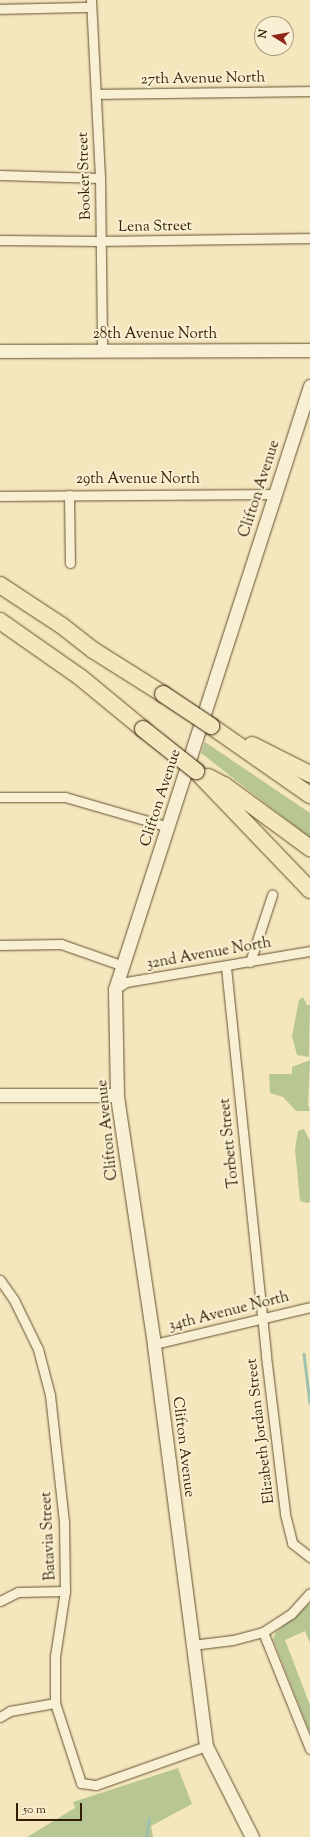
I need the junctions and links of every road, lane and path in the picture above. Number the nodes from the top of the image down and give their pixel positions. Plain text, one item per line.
1 (91, 4) edge
2 (0, 9) edge
3 (310, 92) edge
4 (96, 94) junction
5 (0, 175) edge
6 (100, 178) junction
7 (310, 238) edge
8 (0, 240) edge
9 (101, 242) junction
10 (310, 350) edge
11 (0, 351) edge
12 (102, 352) junction
13 (310, 386) edge
14 (276, 494) junction
15 (69, 495) junction
16 (0, 496) edge
17 (70, 563) dead end
18 (0, 585) edge
19 (0, 621) edge
20 (211, 726) junction
21 (197, 772) junction
22 (310, 774) edge
23 (310, 795) edge
24 (0, 797) edge
25 (169, 827) junction
26 (310, 848) edge
27 (310, 890) edge
28 (272, 895) dead end
29 (0, 945) edge
30 (310, 951) edge
31 (250, 962) junction
32 (121, 965) junction
33 (226, 967) junction
34 (115, 989) junction
35 (0, 1095) edge
36 (117, 1095) junction
37 (0, 1280) edge
38 (310, 1307) edge
39 (262, 1316) junction
40 (154, 1344) junction
41 (310, 1557) edge
42 (66, 1591) junction
43 (310, 1593) edge
44 (0, 1601) edge
45 (263, 1632) junction
46 (192, 1645) junction
47 (55, 1703) junction
48 (0, 1717) edge
49 (206, 1746) junction
50 (310, 1749) edge
51 (252, 1837) edge

1 - 2 street
1 - 4 street, Booker Street
3 - 4 street, 27th Avenue North
4 - 6 street, Booker Street
5 - 6 street
6 - 9 street, Booker Street
7 - 9 street, Lena Street
8 - 9 street, Lena Street
9 - 12 street, Booker Street
10 - 12 street, 28th Avenue North
11 - 12 street, 28th Avenue North
13 - 14 street, Clifton Avenue
14 - 15 street, 29th Avenue North
14 - 25 street, Clifton Avenue
15 - 16 street, 29th Avenue North
15 - 17 street
18 - 20 highway, bridge
19 - 21 highway, bridge
20 - 22 highway
20 - 23 highway
21 - 26 highway
21 - 27 highway
24 - 25 street
25 - 32 street, Clifton Avenue
28 - 31 street
29 - 32 street
30 - 31 street, 32nd Avenue North
31 - 33 street, 32nd Avenue North
32 - 34 street, Clifton Avenue
33 - 34 street, 32nd Avenue North
33 - 39 street, Torbett Street
34 - 36 street, Clifton Avenue
35 - 36 street
36 - 40 street, Clifton Avenue
37 - 42 street, Batavia Street
38 - 39 street, 34th Avenue North
39 - 40 street, 34th Avenue North
39 - 41 street, Elizabeth Jordan Street
40 - 46 street, Clifton Avenue
42 - 44 street
42 - 47 street, Batavia Street
43 - 45 street
45 - 46 street
45 - 50 street
46 - 49 street, Clifton Avenue
47 - 48 street
47 - 49 street, Batavia Street
49 - 51 street, Clifton Avenue

